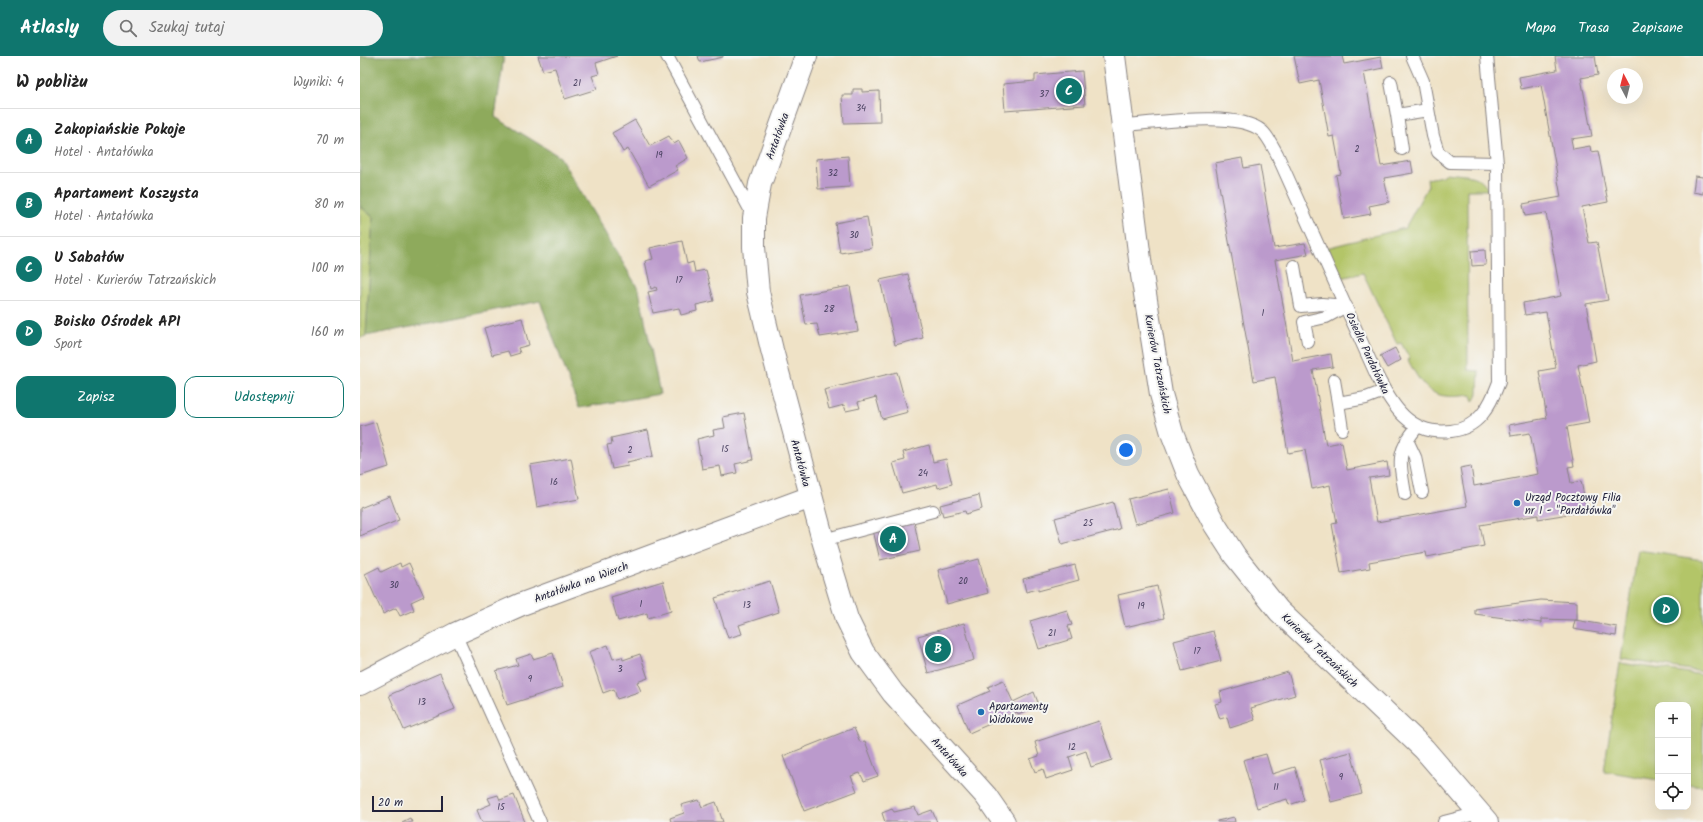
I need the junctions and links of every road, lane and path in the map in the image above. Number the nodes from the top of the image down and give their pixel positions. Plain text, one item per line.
1 (666, 56) edge
2 (806, 56) edge
3 (1114, 56) edge
4 (1412, 56) edge
5 (1487, 56) edge
6 (1391, 82) dead end
7 (1428, 110) junction
8 (1397, 116) junction
9 (1124, 125) junction
10 (1402, 149) dead end
11 (1497, 163) junction
12 (754, 218) junction
13 (1294, 266) dead end
14 (1346, 306) junction
15 (1308, 342) dead end
16 (1334, 380) dead end
17 (1384, 391) junction
18 (1338, 403) junction
19 (1417, 427) junction
20 (1342, 429) dead end
21 (1407, 440) junction
22 (1422, 492) dead end
23 (1405, 494) dead end
24 (811, 497) junction
25 (933, 510) dead end
26 (823, 540) junction
27 (455, 634) junction
28 (360, 684) edge
29 (1483, 818) edge
30 (540, 822) edge
31 (1004, 822) edge
32 (1444, 822) edge

1 - 12 lane
2 - 12 street, Antałówka
3 - 9 street, Kurierów Tatrzańskich
4 - 7 lane
5 - 11 lane, Osiedle Pardałówka
6 - 8 lane
7 - 8 lane
7 - 11 lane
8 - 10 lane
9 - 14 lane, Osiedle Pardałówka
9 - 29 street, Kurierów Tatrzańskich
11 - 19 lane, Osiedle Pardałówka
12 - 24 street, Antałówka
13 - 14 lane
14 - 15 lane
14 - 17 lane, Osiedle Pardałówka
16 - 18 lane
17 - 18 lane
17 - 19 lane, Osiedle Pardałówka
18 - 20 lane
19 - 21 lane
21 - 22 lane
21 - 23 lane
24 - 26 street, Antałówka
24 - 27 street, Antałówka na Wierch
25 - 26 lane
26 - 31 street, Antałówka
27 - 28 street, Antałówka na Wierch
27 - 30 lane
29 - 32 lane

